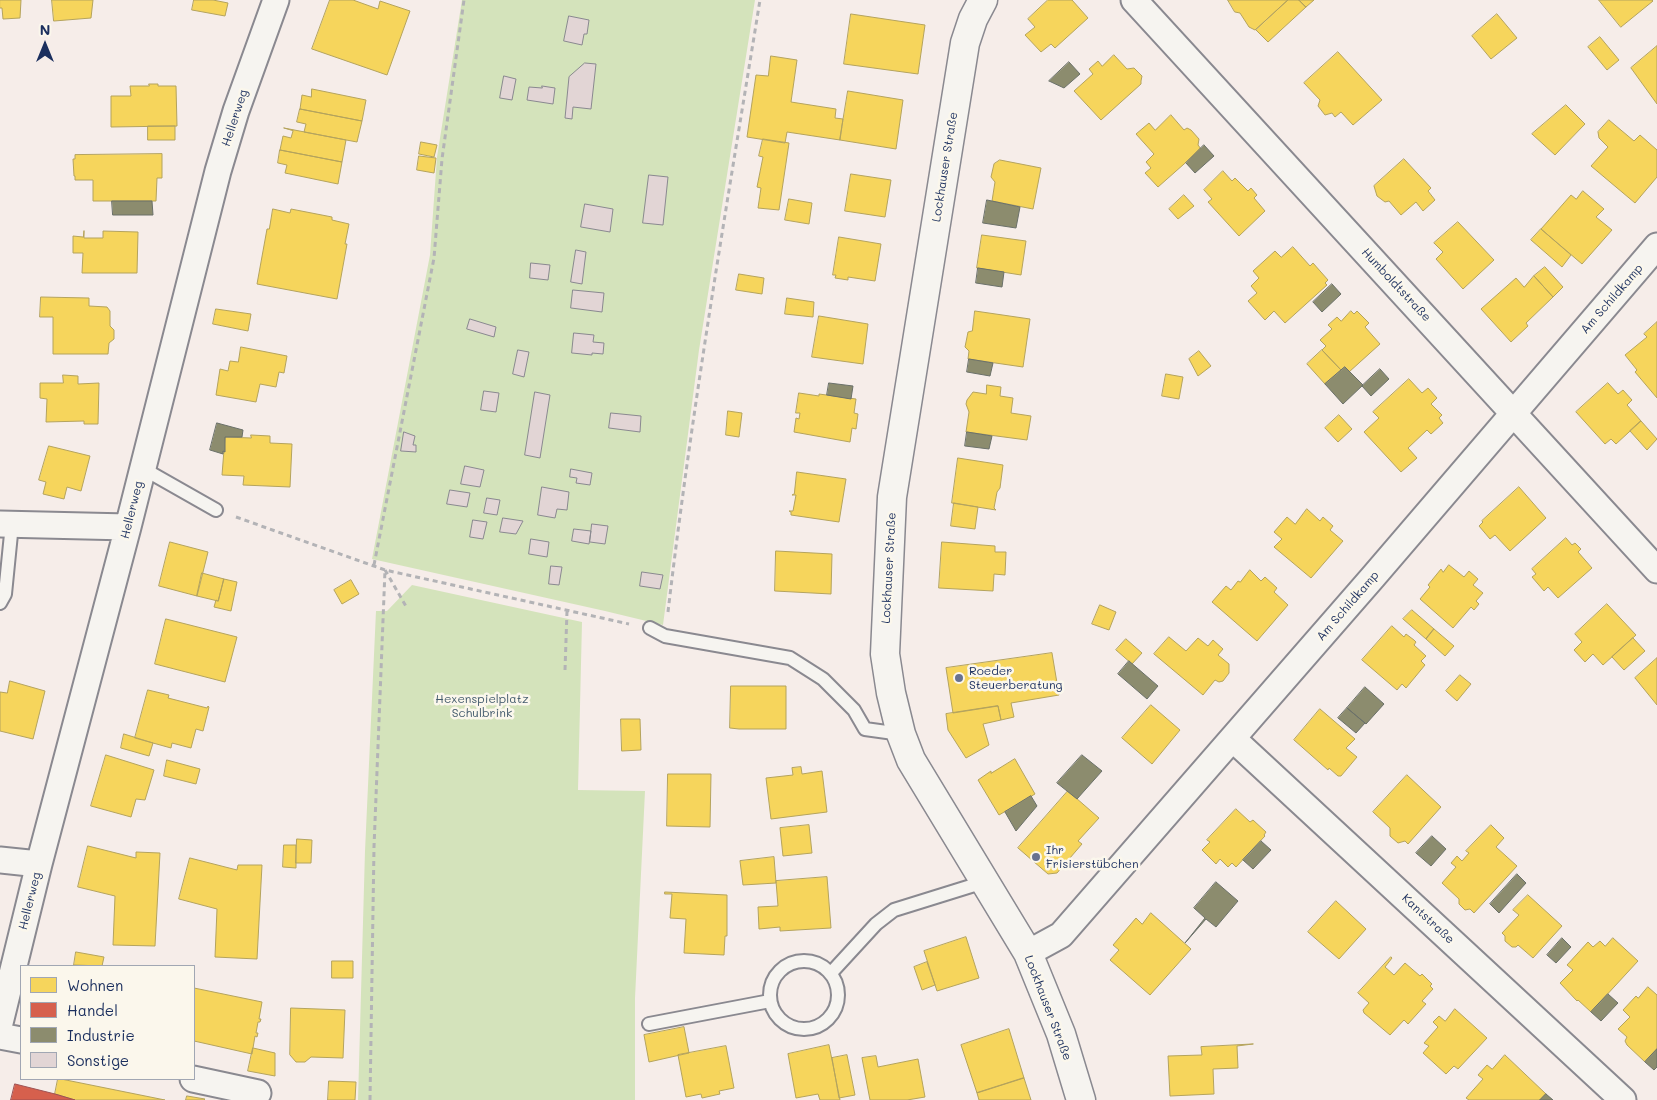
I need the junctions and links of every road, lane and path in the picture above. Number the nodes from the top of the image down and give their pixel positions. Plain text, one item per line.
1 (276, 0) edge
2 (464, 0) edge
3 (760, 0) edge
4 (983, 0) edge
5 (1134, 0) edge
6 (1657, 246) edge
7 (1514, 414) junction
8 (142, 468) junction
9 (216, 510) joint
10 (6, 524) edge
11 (128, 526) junction
12 (374, 565) junction
13 (385, 570) junction
14 (1657, 570) edge
15 (0, 602) edge
16 (407, 608) dead end
17 (567, 611) junction
18 (650, 628) joint
19 (665, 636) junction
20 (565, 670) dead end
21 (901, 734) junction
22 (1233, 739) junction
23 (0, 860) edge
24 (39, 864) junction
25 (984, 882) junction
26 (1028, 953) junction
27 (831, 973) junction
28 (770, 1001) junction
29 (0, 1023) edge
30 (649, 1024) dead end
31 (0, 1036) edge
32 (20, 1040) edge
33 (195, 1079) edge
34 (258, 1093) dead end
35 (370, 1100) edge
36 (1081, 1100) edge
37 (1623, 1100) edge

1 - 8 street, Hellerweg
2 - 12 path
3 - 19 path
4 - 21 street, Lockhauser Straße
5 - 7 street, Humboldtstraße
6 - 7 street, Am Schildkamp
7 - 14 street, Humboldtstraße
7 - 22 street, Am Schildkamp
8 - 9 lane
8 - 11 street, Hellerweg
9 - 12 path
10 - 11 street
10 - 15 lane
11 - 24 street, Hellerweg
12 - 13 path
13 - 16 path
13 - 17 path
13 - 35 path
17 - 18 path
17 - 20 path
18 - 19 lane
19 - 21 lane
21 - 25 street, Lockhauser Straße
22 - 26 street, Am Schildkamp
22 - 37 street, Kantstraße
23 - 24 street
24 - 29 street, Hellerweg
25 - 26 street, Lockhauser Straße
25 - 27 lane
26 - 36 street, Lockhauser Straße
27 - 28 lane
27 - 28 lane
28 - 30 lane
31 - 32 street
33 - 34 street

